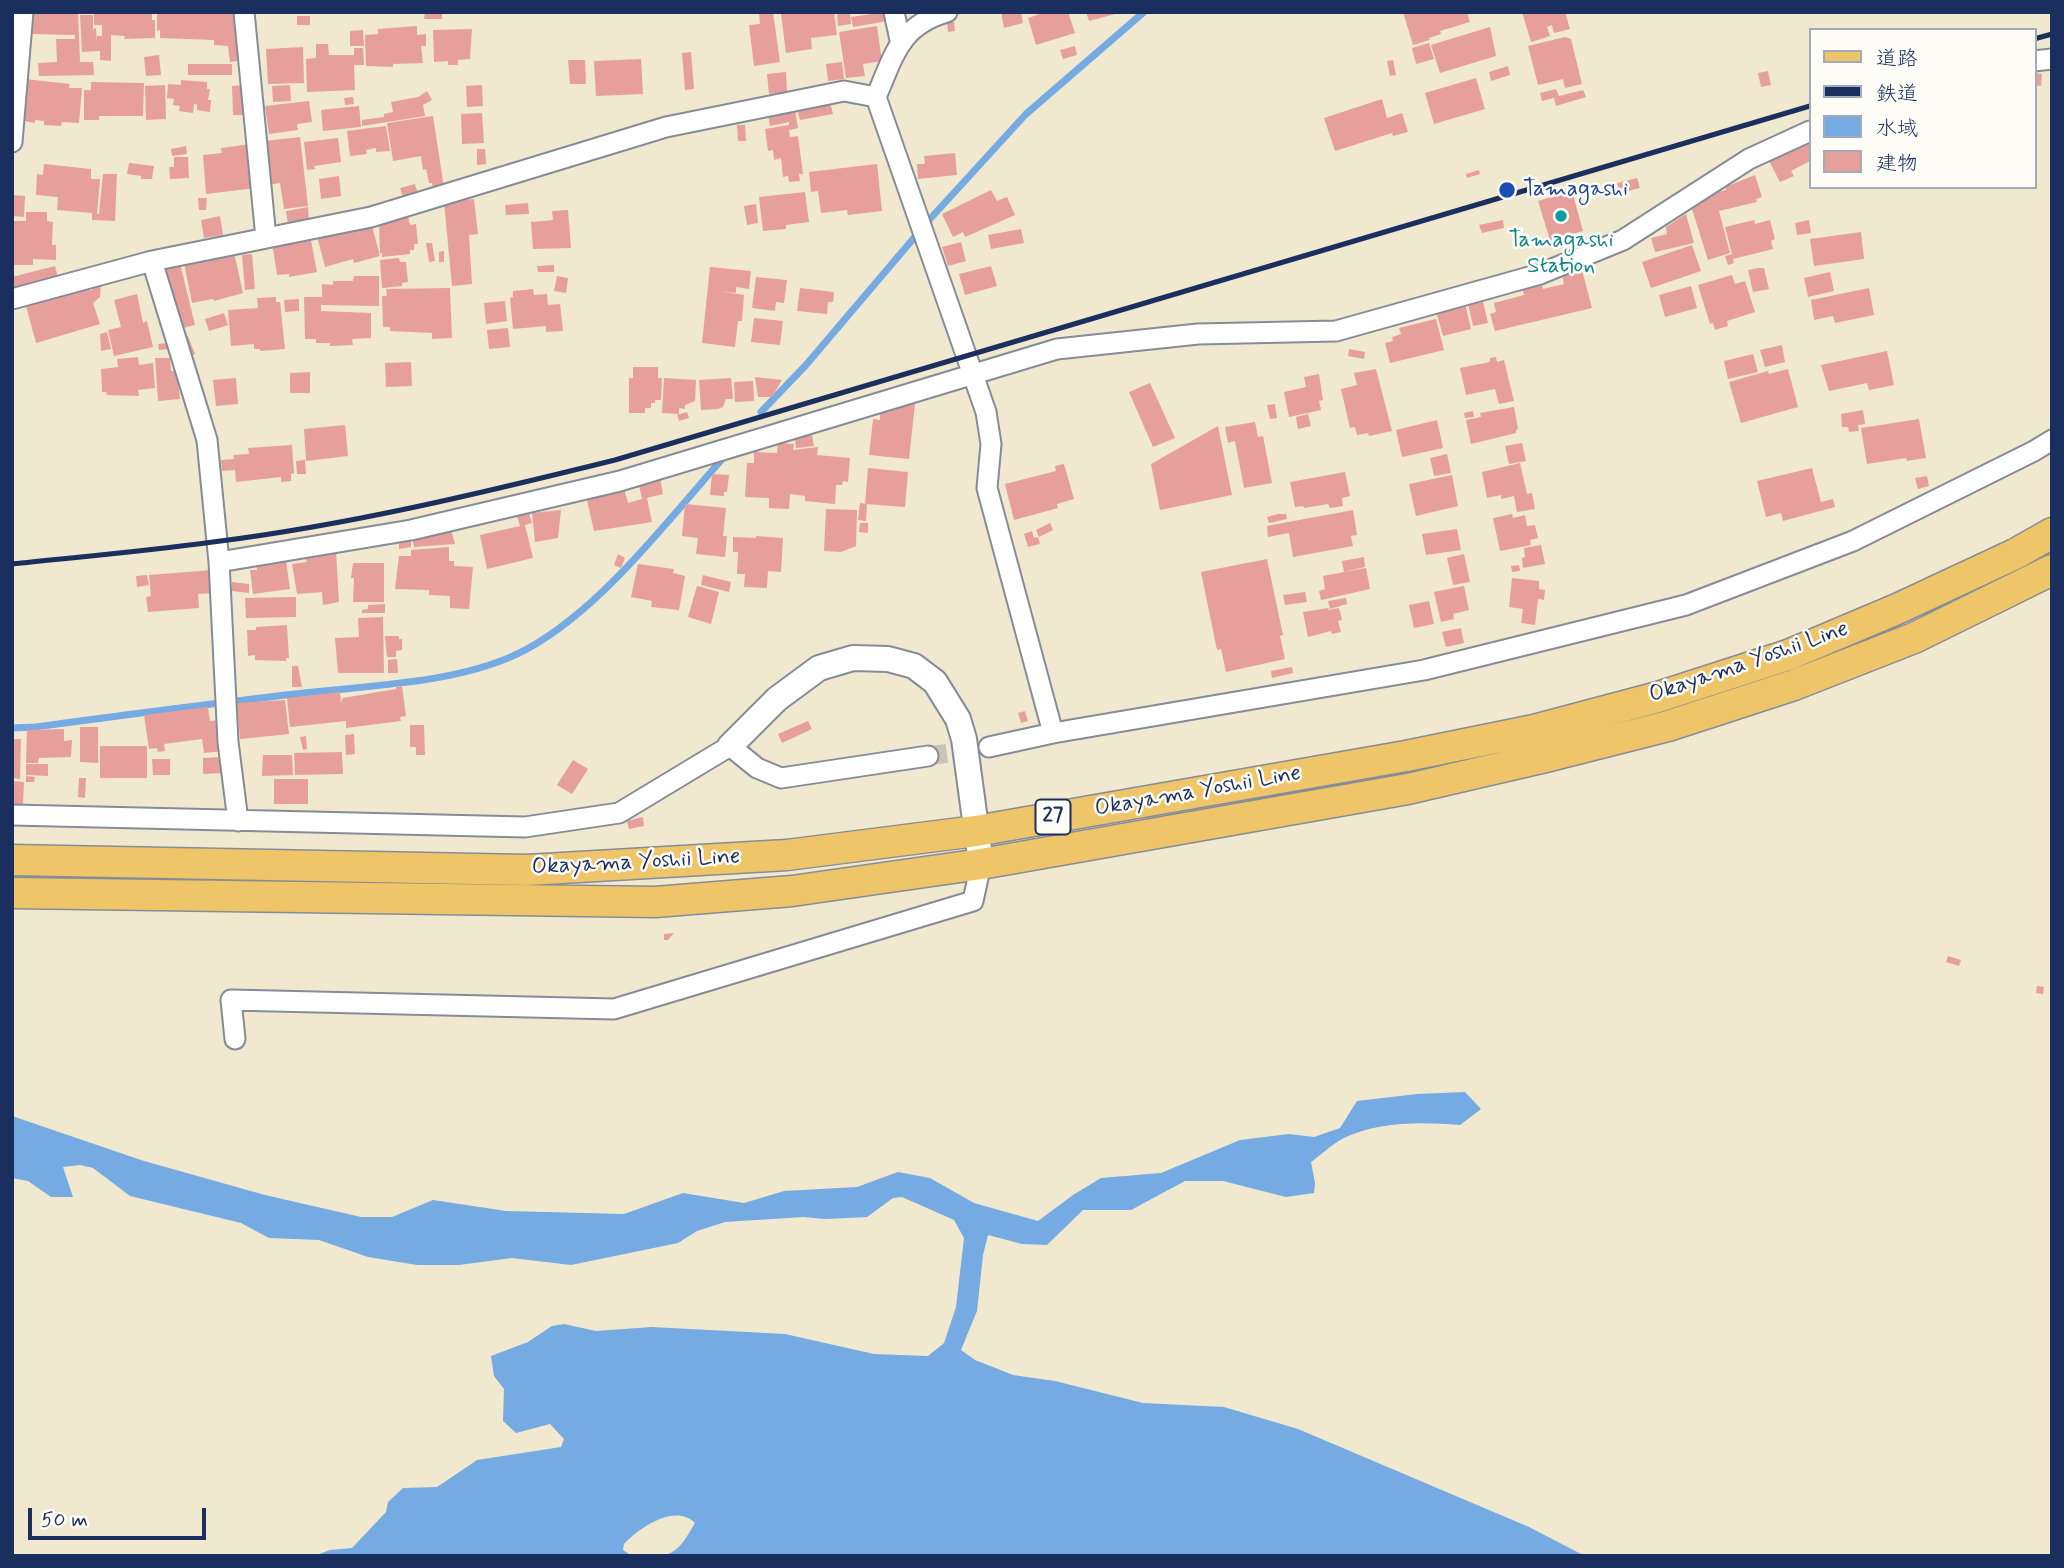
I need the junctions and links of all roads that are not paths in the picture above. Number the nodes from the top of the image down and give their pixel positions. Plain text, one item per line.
1 (23, 12) edge
2 (244, 12) edge
3 (894, 12) edge
4 (947, 12) edge
5 (900, 40) junction
6 (876, 97) junction
7 (1808, 132) edge
8 (12, 142) edge
9 (267, 238) junction
10 (152, 261) junction
11 (12, 299) edge
12 (972, 374) junction
13 (2052, 440) edge
14 (2052, 533) edge
15 (219, 562) junction
16 (2052, 570) edge
17 (1052, 733) junction
18 (730, 746) junction
19 (989, 747) tunnel mouth
20 (928, 756) tunnel mouth
21 (12, 816) edge
22 (238, 821) junction
23 (976, 831) junction
24 (12, 860) edge
25 (981, 864) junction
26 (12, 893) edge
27 (235, 1039) dead end

1 - 8 street
2 - 9 street
3 - 5 street
4 - 5 street
5 - 6 street
6 - 9 street
6 - 12 street
7 - 12 street
9 - 10 street
10 - 11 street
10 - 15 street
12 - 15 street
12 - 17 street
13 - 17 street
14 - 23 main road, Okayama Yoshii Line / 27
15 - 22 street
16 - 25 main road, Okayama Yoshii Line / 27
17 - 19 street
18 - 20 street
18 - 22 street
18 - 23 street
21 - 22 street
23 - 24 main road, Okayama Yoshii Line / 27
23 - 25 street
25 - 26 main road, Okayama Yoshii Line / 27
25 - 27 street

